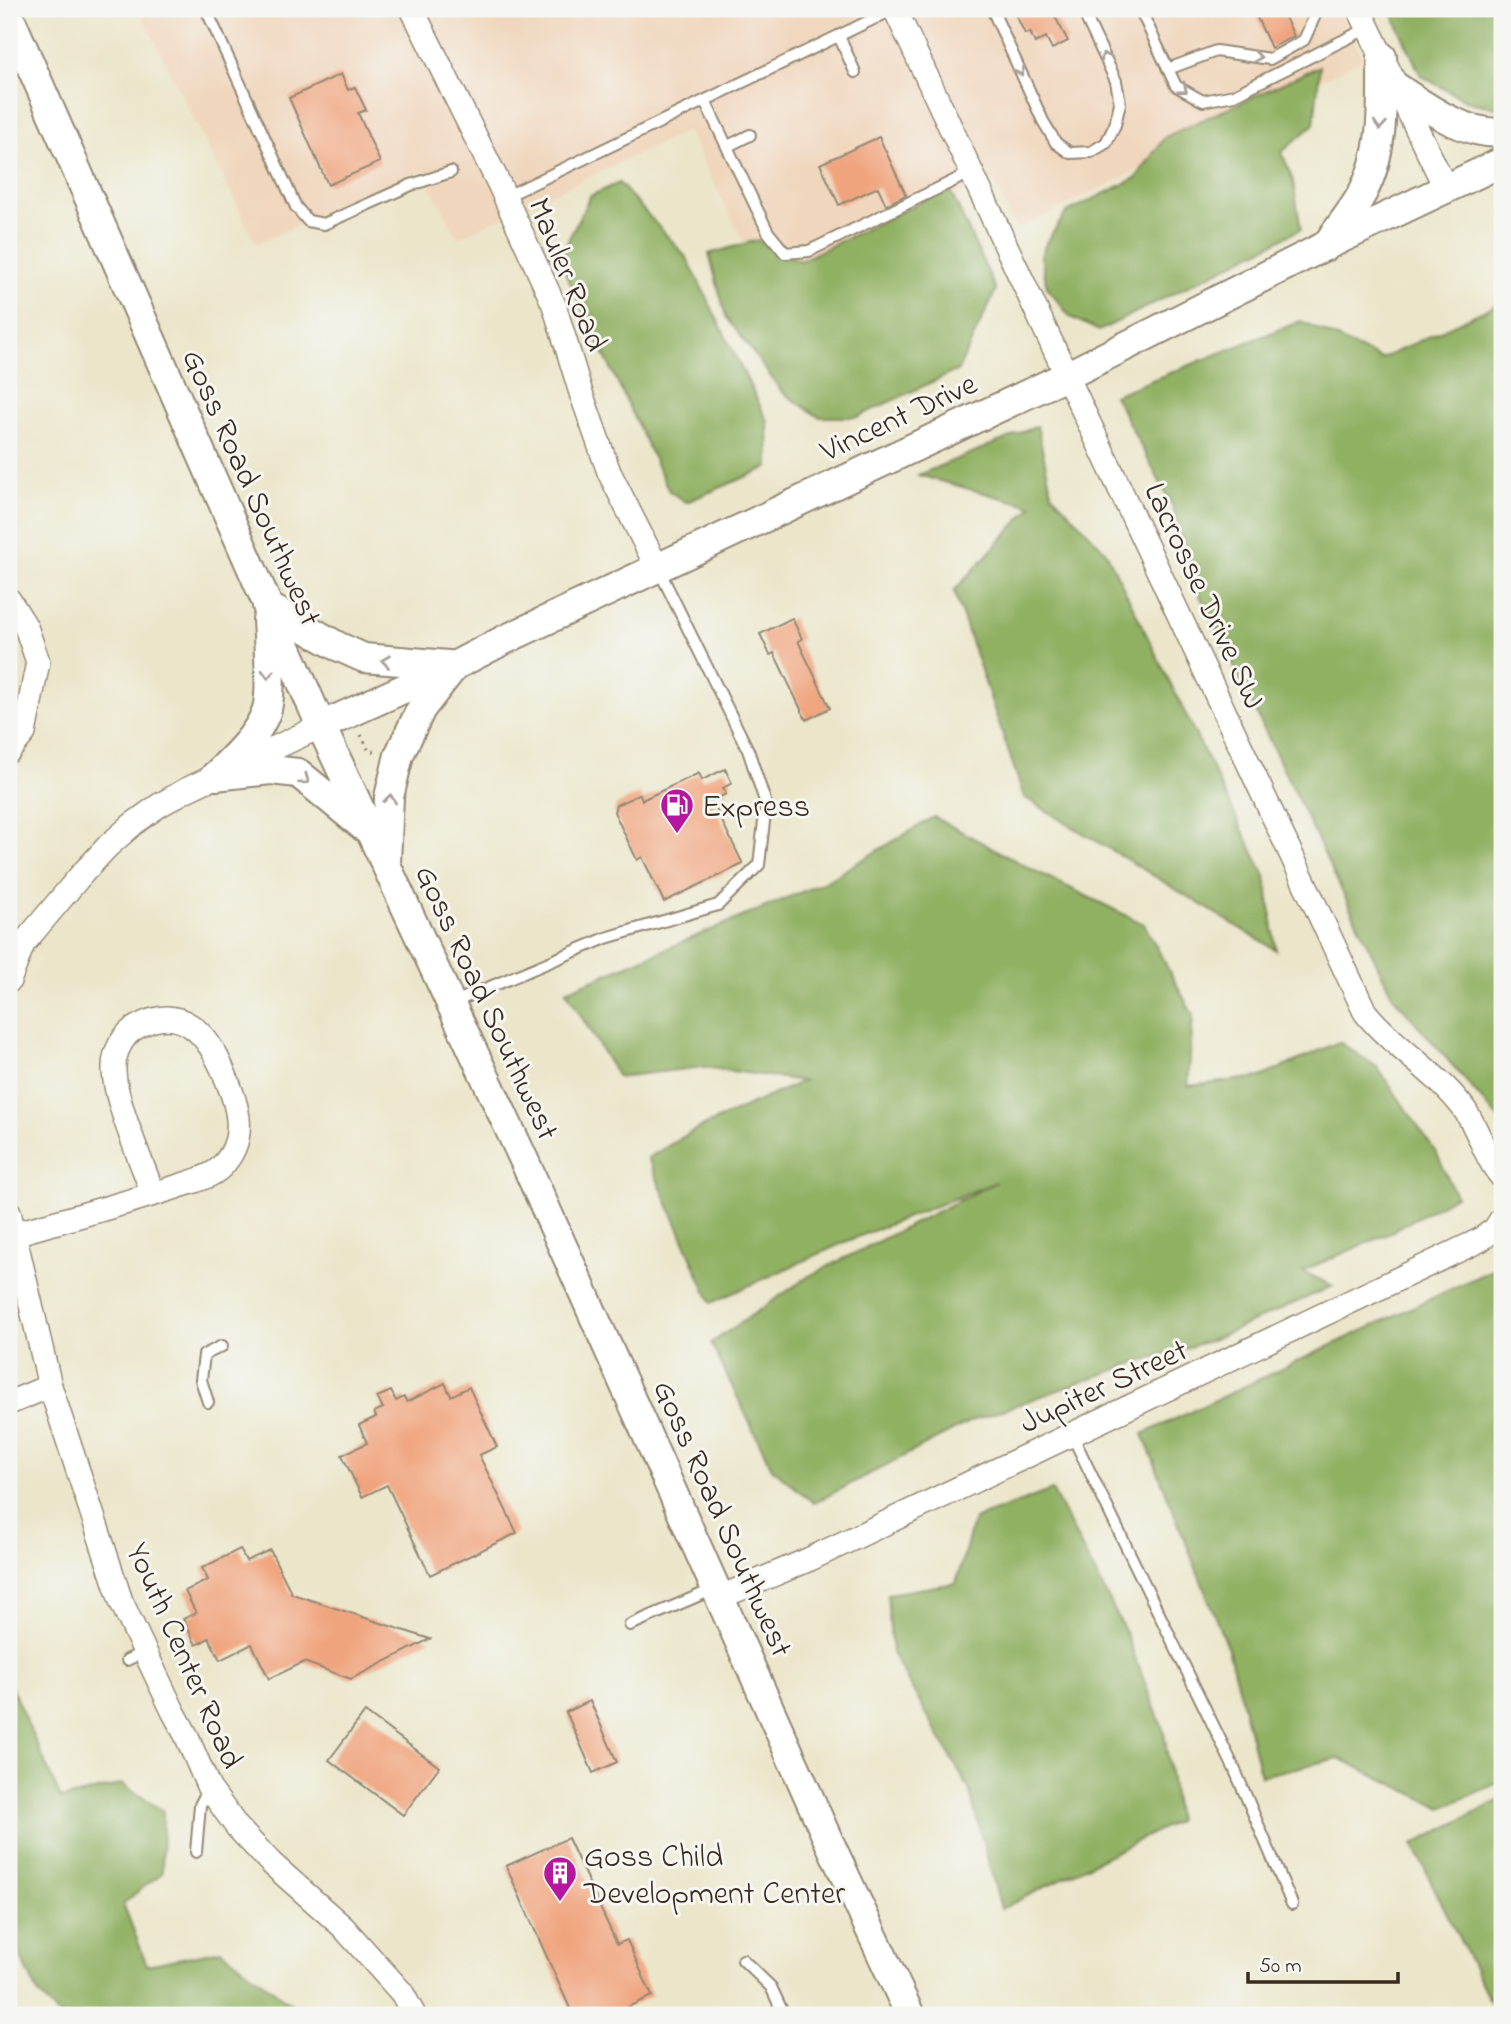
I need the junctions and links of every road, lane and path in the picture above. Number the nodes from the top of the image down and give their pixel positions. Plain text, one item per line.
1 (206, 9) edge
2 (412, 9) edge
3 (894, 9) edge
4 (992, 9) edge
5 (1082, 9) edge
6 (1140, 9) edge
7 (1321, 9) edge
8 (9, 16) edge
9 (1364, 19) edge
10 (839, 36) junction
11 (1381, 57) junction
12 (1168, 69) junction
13 (855, 72) dead end
14 (1396, 87) junction
15 (705, 101) junction
16 (1502, 133) edge
17 (750, 135) dead end
18 (728, 146) junction
19 (1502, 162) edge
20 (451, 172) dead end
21 (972, 172) junction
22 (1446, 189) junction
23 (505, 197) junction
24 (1325, 246) junction
25 (1068, 374) junction
26 (657, 567) junction
27 (9, 600) edge
28 (267, 606) junction
29 (454, 666) junction
30 (321, 726) junction
31 (360, 735) dead end
32 (9, 751) edge
33 (387, 752) dead end
34 (215, 776) junction
35 (369, 832) junction
36 (385, 867) junction
37 (16, 940) edge
38 (9, 981) edge
39 (452, 1003) junction
40 (1502, 1177) edge
41 (153, 1194) junction
42 (1502, 1218) edge
43 (11, 1223) edge
44 (222, 1346) dead end
45 (50, 1386) junction
46 (208, 1402) dead end
47 (9, 1403) edge
48 (1072, 1435) junction
49 (719, 1593) junction
50 (631, 1625) dead end
51 (209, 1788) junction
52 (195, 1852) dead end
53 (1292, 1903) dead end
54 (743, 1960) dead end
55 (414, 2015) edge
56 (784, 2015) edge
57 (910, 2015) edge

1 - 20 lane
2 - 23 street, Mauler Road
3 - 10 lane
3 - 21 street, Lacrosse Drive SW
4 -> 5 lane
6 - 12 lane
12 -> 7 lane
8 - 28 street, Goss Road Southwest
9 - 11 street
12 -> 9 lane
10 - 13 lane
10 - 15 lane
11 - 14 street
11 -> 24 street
14 - 16 street
14 - 22 street
15 - 18 lane
15 - 23 lane
17 - 18 lane
18 - 21 lane
19 - 22 street, Vincent Drive
21 - 25 street, Lacrosse Drive SW
22 - 24 street, Vincent Drive
23 - 26 street, Mauler Road
24 - 25 street, Vincent Drive
25 - 26 street, Vincent Drive
25 - 40 street, Lacrosse Drive SW
26 - 29 street, Vincent Drive
26 - 39 lane
27 - 32 street
29 -> 28 street
28 - 30 street, Goss Road Southwest
28 -> 34 street
29 - 30 street, Vincent Drive
36 -> 29 street
30 - 34 street
30 - 35 street, Goss Road Southwest
31 - 33 path
34 -> 35 street
34 - 37 street
35 - 36 street, Goss Road Southwest
36 - 39 street, Goss Road Southwest
37 - 38 street
39 - 49 street, Goss Road Southwest
41 - 41 street
41 - 43 street
42 - 48 street, Jupiter Street
43 - 45 street, Youth Center Road
44 - 46 lane
45 - 47 street
45 - 51 street, Youth Center Road
48 - 49 street, Jupiter Street
48 - 53 lane
49 - 50 lane
49 - 57 street, Goss Road Southwest
51 - 52 lane
51 - 55 street, Youth Center Road
54 - 56 lane

